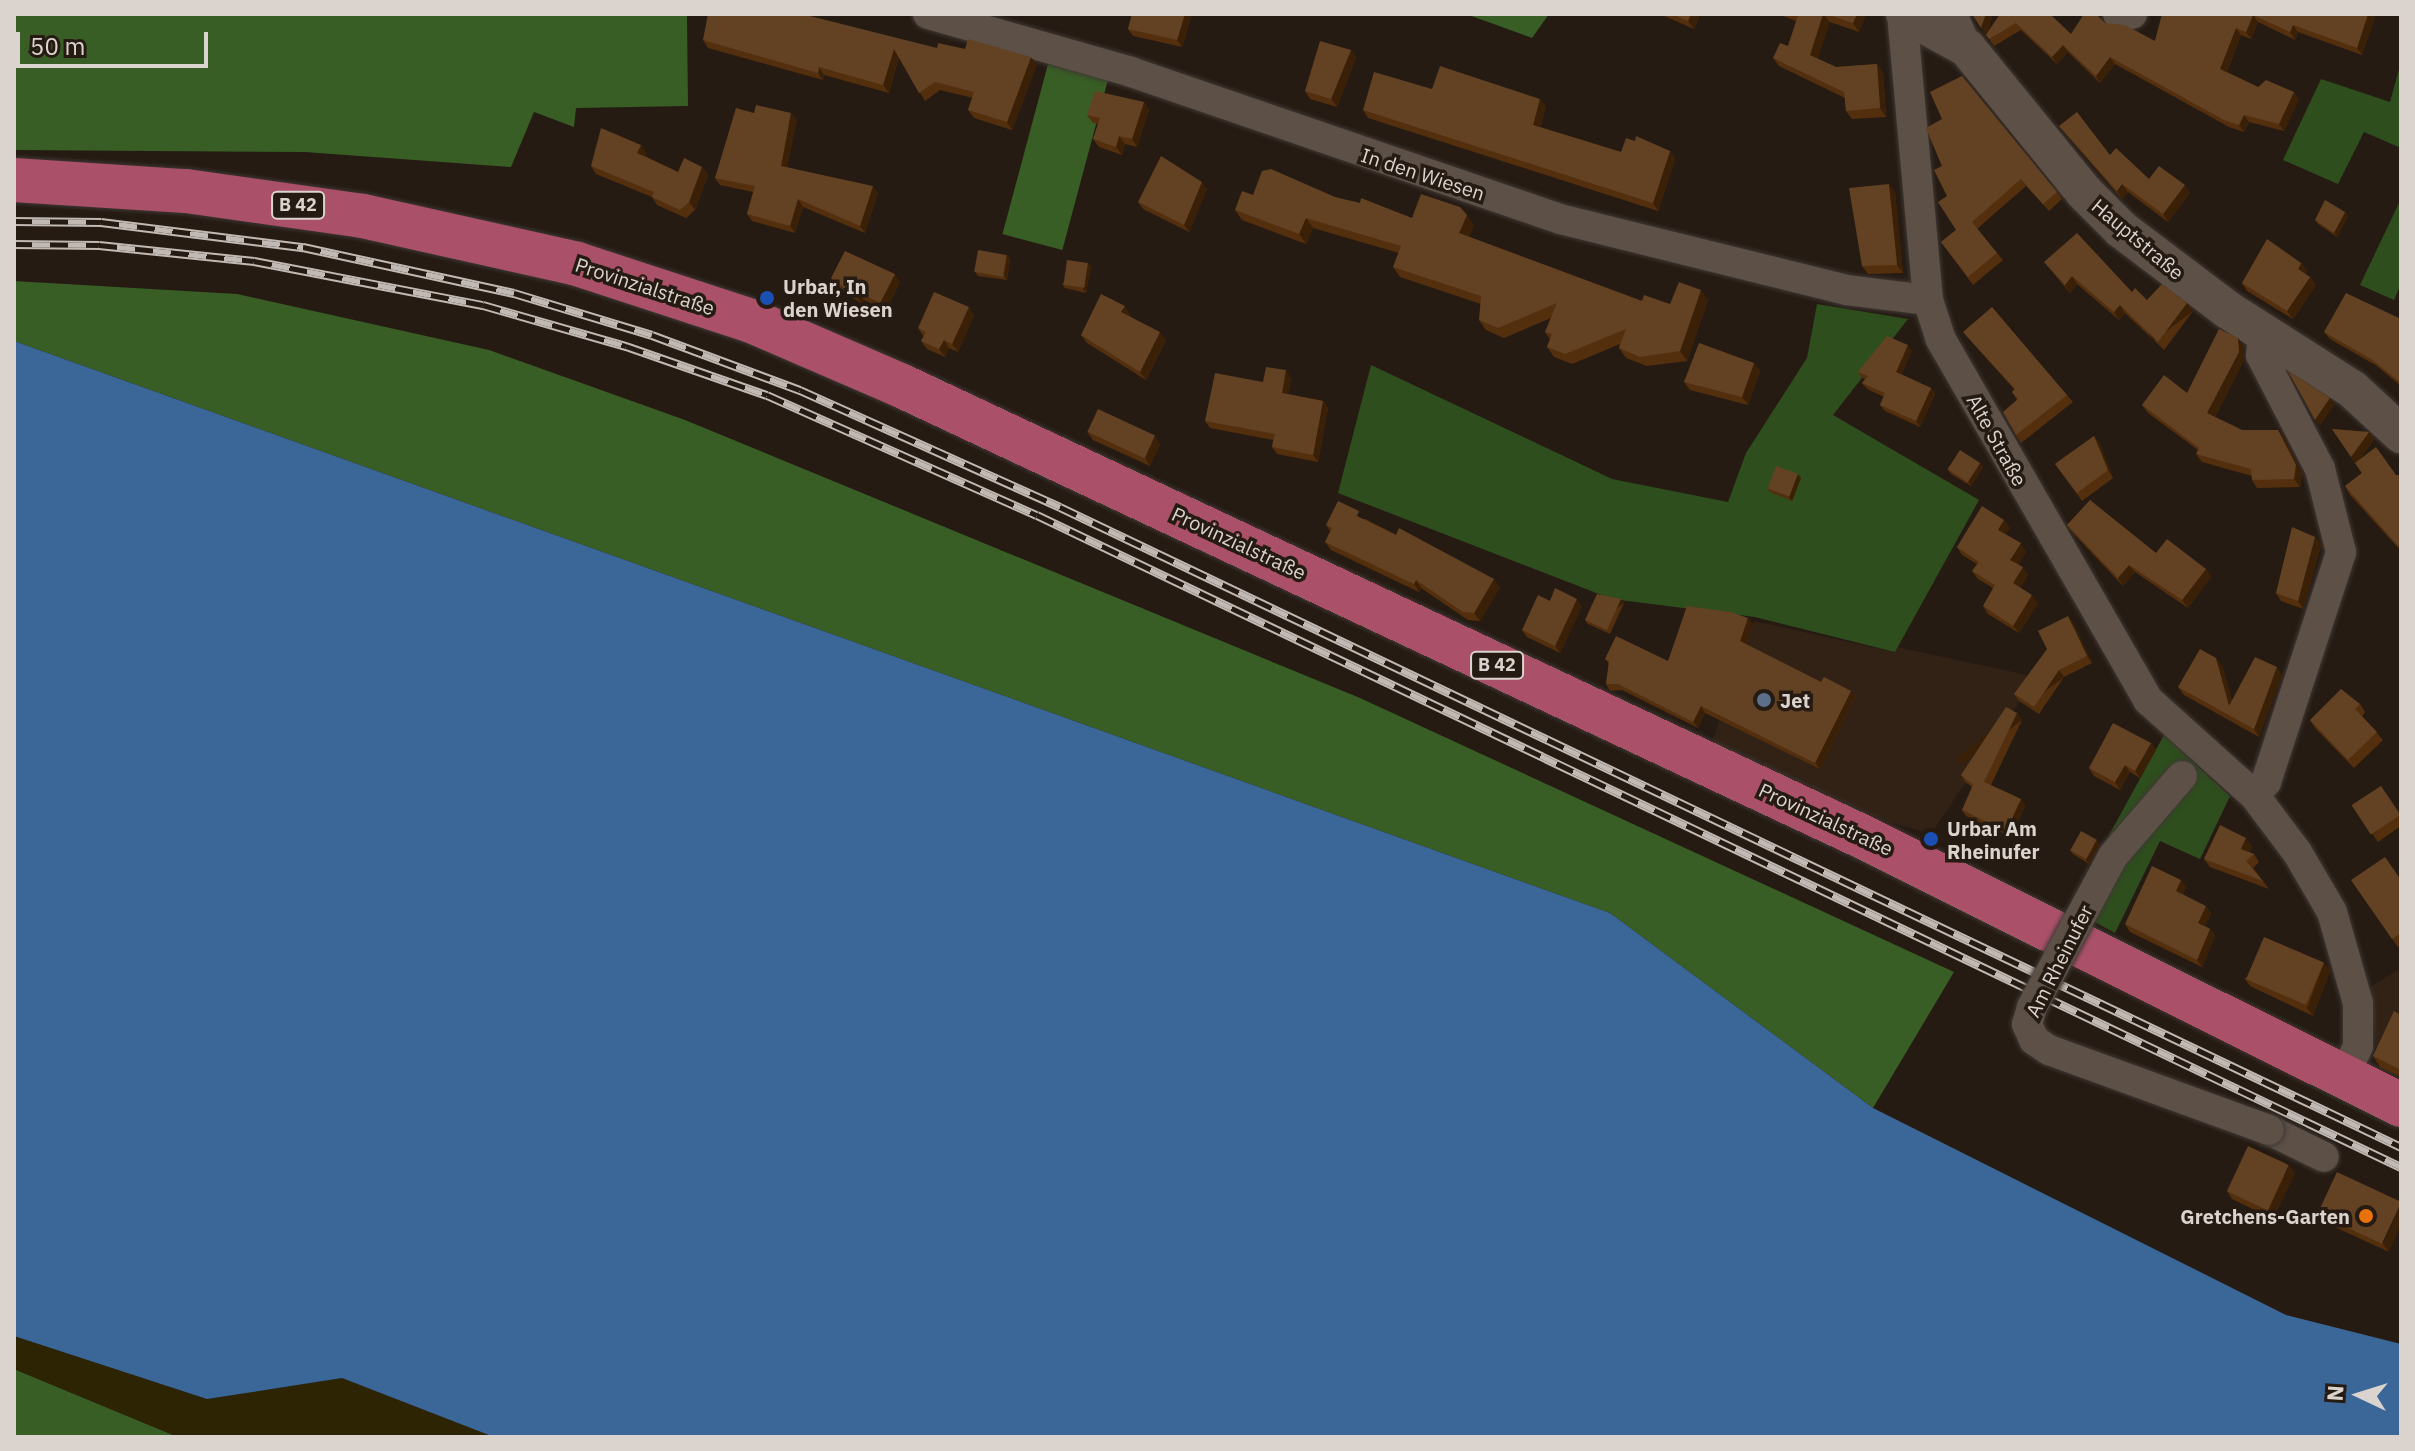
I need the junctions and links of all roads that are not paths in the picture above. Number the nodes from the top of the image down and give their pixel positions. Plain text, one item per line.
1 (928, 14) edge
2 (1904, 14) edge
3 (2118, 14) edge
4 (2132, 14) edge
5 (1959, 31) edge
6 (14, 180) edge
7 (1928, 300) junction
8 (2263, 335) junction
9 (2401, 434) edge
10 (2207, 753) junction
11 (2254, 795) junction
12 (2344, 1077) junction
13 (2401, 1105) edge
14 (2324, 1157) dead end

1 - 7 street, In den Wiesen
2 - 5 street, Hauptstraße
2 - 7 street, Alte Straße
3 - 4 street
5 - 8 street, Hauptstraße
6 - 12 main road, Provinzialstraße / B 42
7 - 10 street, Alte Straße
8 - 9 street, Hauptstraße
8 - 11 street
10 - 11 street, Alte Straße
10 - 14 street, Am Rheinufer, bridge
11 - 12 street, Alte Straße
12 - 13 main road, Provinzialstraße / B 42

